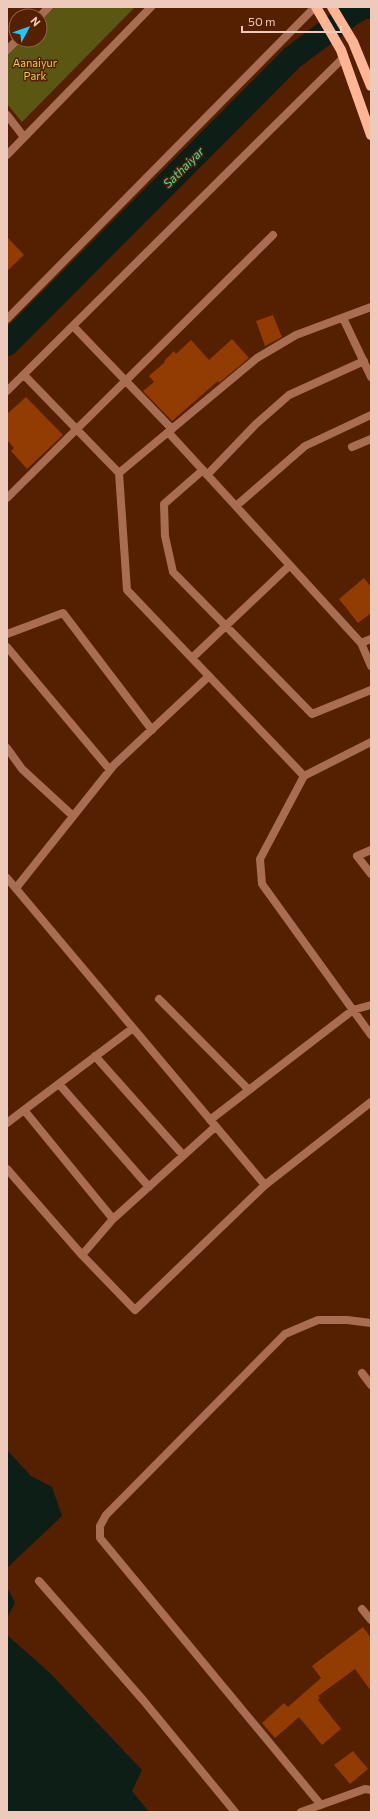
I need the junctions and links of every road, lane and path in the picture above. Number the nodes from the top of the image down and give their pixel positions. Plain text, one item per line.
1 (151, 7) edge
2 (315, 7) edge
3 (333, 10) edge
4 (342, 54) junction
5 (371, 86) edge
6 (7, 114) edge
7 (371, 135) edge
8 (24, 136) junction
9 (7, 155) edge
10 (273, 235) dead end
11 (371, 307) edge
12 (343, 318) junction
13 (7, 319) edge
14 (73, 326) junction
15 (364, 361) junction
16 (24, 374) junction
17 (371, 377) edge
18 (126, 381) junction
19 (7, 391) edge
20 (371, 415) edge
21 (77, 430) junction
22 (170, 430) junction
23 (371, 439) edge
24 (352, 446) dead end
25 (205, 472) junction
26 (119, 473) junction
27 (7, 498) edge
28 (236, 506) junction
29 (290, 565) junction
30 (225, 625) junction
31 (7, 634) edge
32 (371, 639) edge
33 (361, 643) junction
34 (7, 647) edge
35 (192, 658) junction
36 (371, 666) edge
37 (210, 676) junction
38 (371, 690) edge
39 (152, 730) junction
40 (371, 742) edge
41 (7, 748) edge
42 (110, 770) junction
43 (304, 776) junction
44 (73, 816) junction
45 (371, 850) edge
46 (371, 874) edge
47 (7, 878) edge
48 (16, 888) junction
49 (159, 999) dead end
50 (371, 1005) edge
51 (353, 1010) junction
52 (133, 1028) junction
53 (371, 1035) edge
54 (95, 1056) junction
55 (59, 1084) junction
56 (249, 1090) junction
57 (371, 1102) edge
58 (24, 1110) junction
59 (7, 1123) edge
60 (212, 1124) junction
61 (183, 1156) junction
62 (7, 1169) edge
63 (266, 1185) junction
64 (149, 1187) junction
65 (114, 1219) junction
66 (82, 1255) junction
67 (371, 1323) edge
68 (362, 1372) dead end
69 (371, 1385) edge
70 (39, 1581) dead end
71 (362, 1609) dead end
72 (371, 1620) edge
73 (371, 1790) edge
74 (321, 1805) junction
75 (235, 1812) edge
76 (301, 1812) edge

1 - 8 street
2 - 4 main road
2 - 13 street
3 - 5 main road
4 - 7 main road
4 - 14 street
6 - 8 street
8 - 9 street
10 - 18 street
11 - 12 street
12 - 15 street
12 - 22 street
14 - 16 street
14 - 18 street
15 - 17 street
15 - 25 street
16 - 19 street
16 - 21 street
18 - 21 street
18 - 22 street
20 - 28 street
21 - 26 street
21 - 27 street
22 - 25 street
22 - 26 street
23 - 24 street
25 - 28 street
25 - 30 street
26 - 35 street
28 - 29 street
29 - 30 street
29 - 33 street
30 - 35 street
30 - 38 street
31 - 39 street
32 - 33 street
33 - 36 street
34 - 42 street
35 - 37 street
37 - 39 street
37 - 43 street
39 - 42 street
40 - 43 street
41 - 44 street
42 - 44 street
43 - 51 street
44 - 48 street
45 - 46 street
47 - 48 street
48 - 52 street
49 - 56 street
50 - 51 street
51 - 53 street
51 - 56 street
52 - 54 street
52 - 60 street
54 - 55 street
54 - 61 street
55 - 58 street
55 - 64 street
56 - 60 street
57 - 63 street
58 - 59 street
58 - 65 street
60 - 61 street
60 - 63 street
61 - 64 street
62 - 66 street
63 - 66 street
64 - 65 street
65 - 66 street
67 - 74 street
68 - 69 street
70 - 75 street
71 - 72 street
73 - 74 street
74 - 76 street

